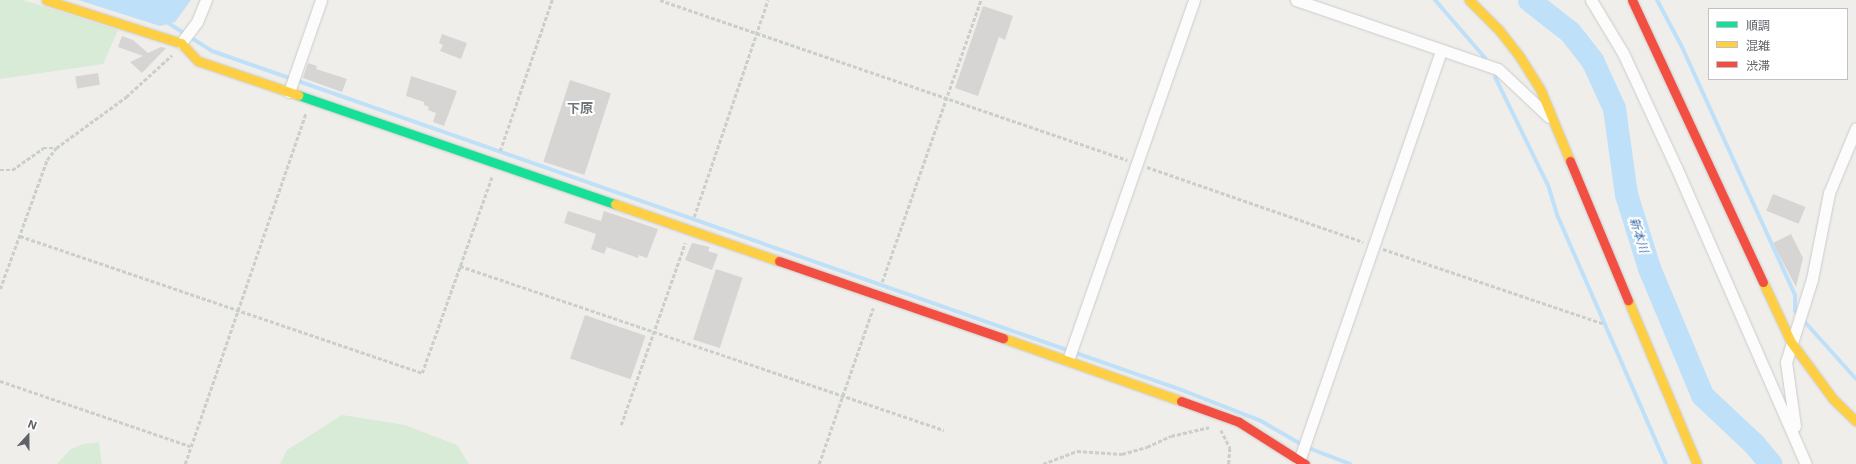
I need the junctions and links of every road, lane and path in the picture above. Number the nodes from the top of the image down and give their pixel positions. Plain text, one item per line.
1 (46, 0) edge
2 (206, 0) edge
3 (321, 0) edge
4 (552, 0) edge
5 (768, 0) edge
6 (981, 0) edge
7 (1194, 0) edge
8 (1296, 0) edge
9 (1468, 0) edge
10 (1591, 0) edge
11 (1632, 0) edge
12 (181, 43) junction
13 (1441, 50) junction
14 (289, 92) junction
15 (311, 100) junction
16 (1554, 121) junction
17 (1856, 128) edge
18 (56, 148) junction
19 (496, 163) junction
20 (0, 170) edge
21 (690, 230) junction
22 (20, 236) junction
23 (460, 266) junction
24 (0, 289) edge
25 (878, 295) junction
26 (238, 309) junction
27 (656, 333) junction
28 (1791, 342) junction
29 (1068, 360) junction
30 (0, 381) edge
31 (844, 395) junction
32 (1218, 414) junction
33 (1856, 421) edge
34 (1218, 424) junction
35 (621, 425) dead end
36 (944, 430) dead end
37 (1797, 441) junction
38 (190, 446) junction
39 (1302, 462) edge
40 (185, 464) edge
41 (819, 464) edge
42 (1043, 464) edge
43 (1229, 464) edge
44 (1697, 464) edge
45 (1806, 464) edge

1 - 12 street
2 - 12 street
3 - 14 street
4 - 19 path
5 - 21 path
6 - 25 path
7 - 29 street
8 - 13 street
9 - 16 street
10 - 37 street
11 - 28 street
12 - 14 street
12 - 18 path
13 - 16 street
13 - 39 street
14 - 15 street
15 - 19 street
15 - 26 path
16 - 44 street
17 - 28 street
18 - 20 path
18 - 22 path
19 - 21 street
19 - 23 path
21 - 25 street
21 - 27 path
22 - 24 path
22 - 26 path
23 - 26 path
23 - 27 path
25 - 29 street
25 - 31 path
26 - 38 path
27 - 31 path
27 - 35 path
28 - 33 street
28 - 37 street
29 - 32 street
30 - 38 path
31 - 36 path
31 - 41 path
32 - 34 path
32 - 39 street
34 - 42 path
34 - 43 path
37 - 45 street
38 - 40 path

